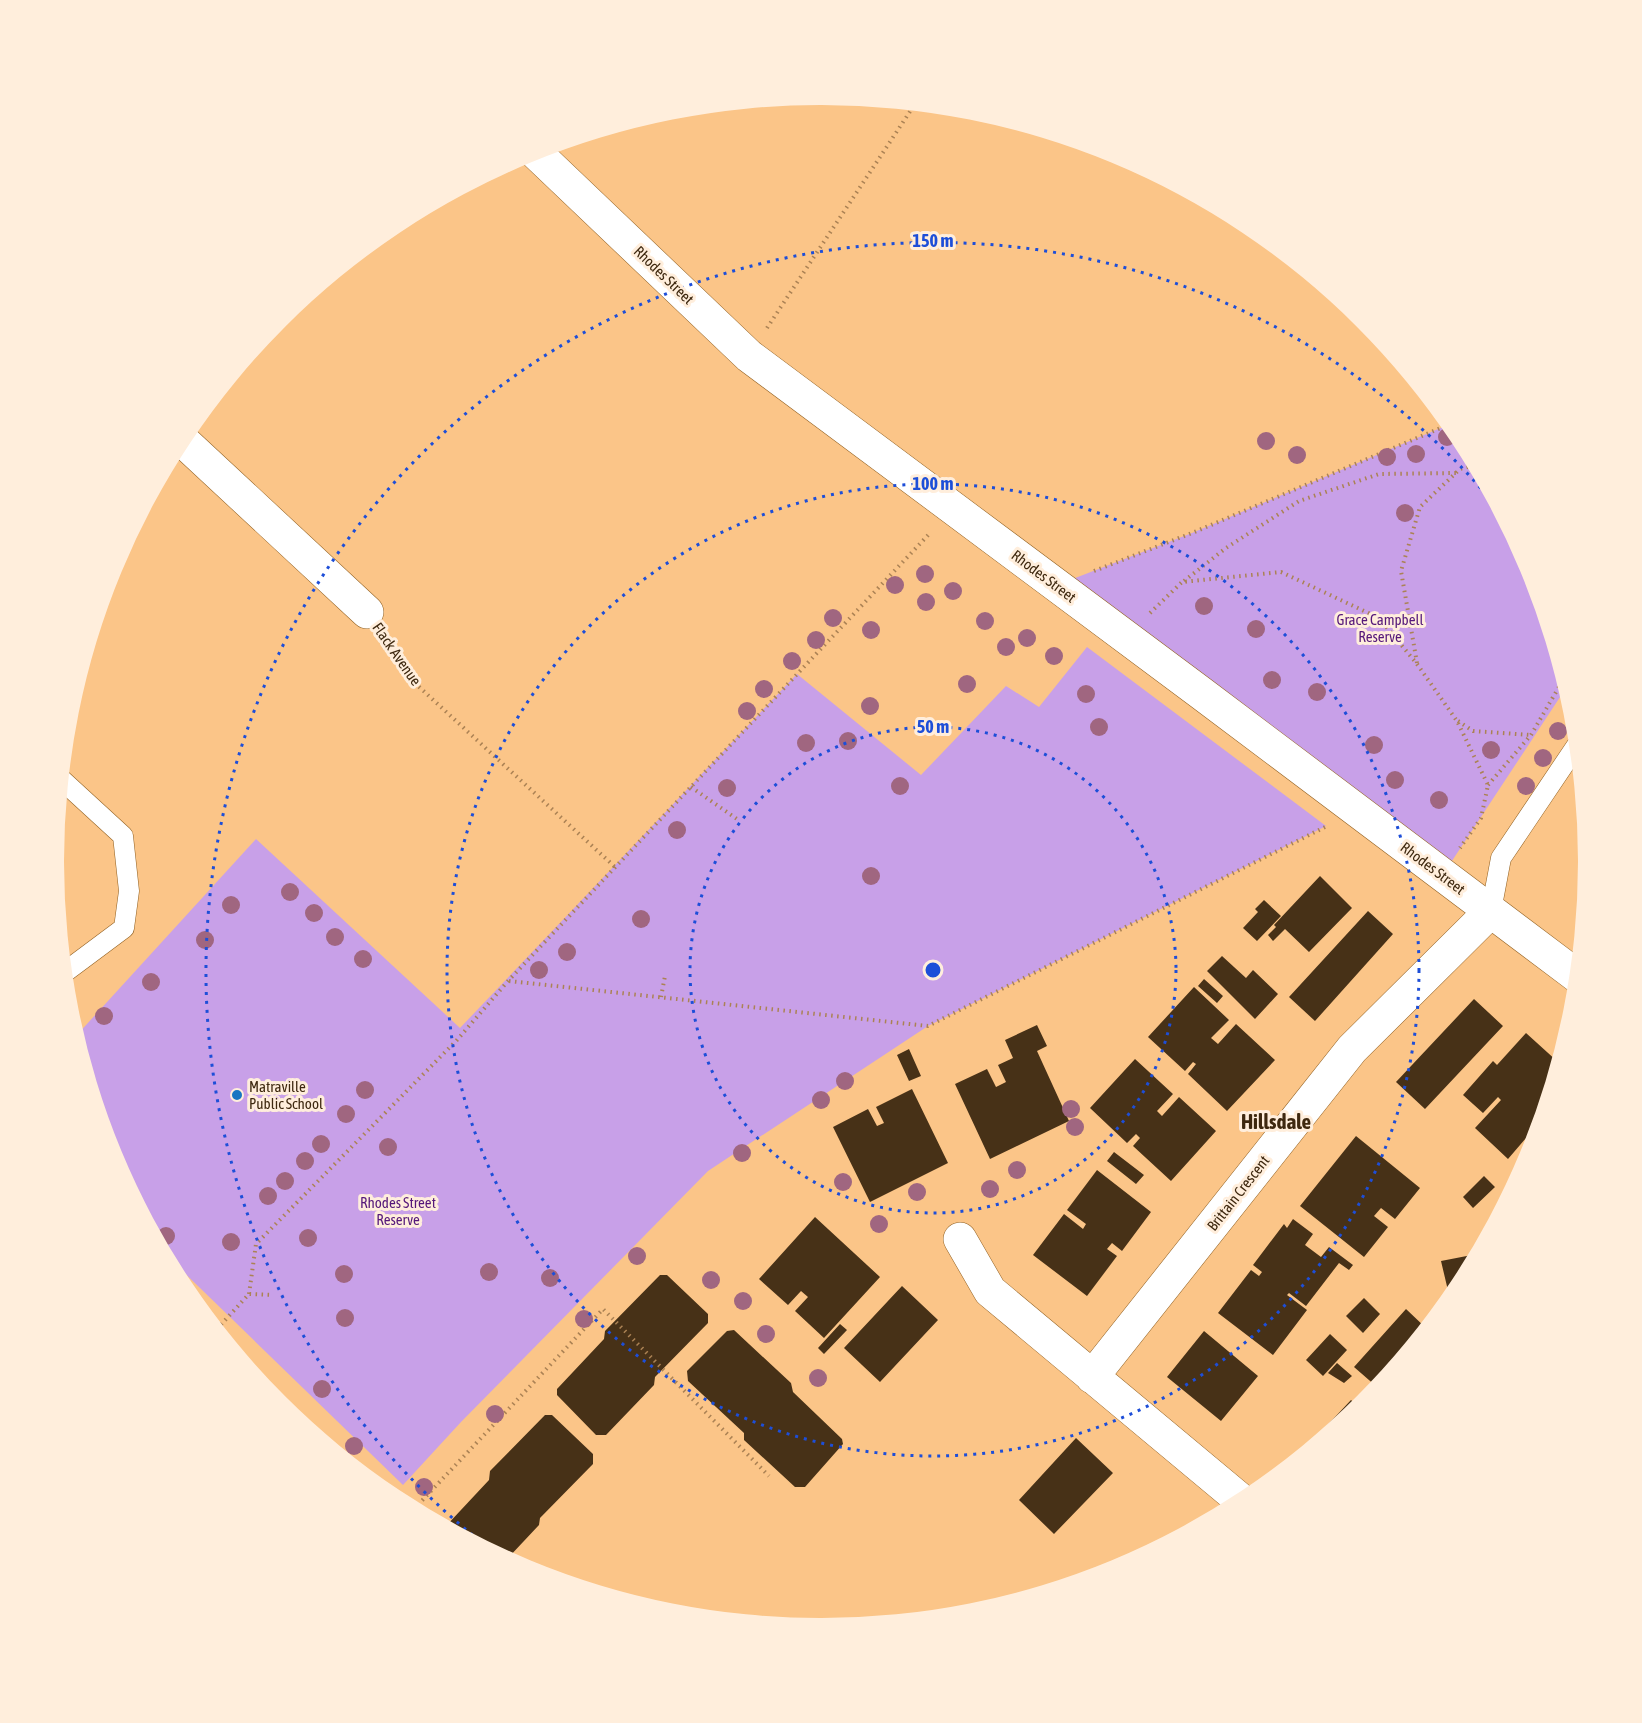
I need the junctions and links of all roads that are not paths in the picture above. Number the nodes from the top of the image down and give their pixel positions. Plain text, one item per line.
1 (542, 159) edge
2 (188, 447) edge
3 (367, 612) road end
4 (1570, 756) edge
5 (69, 786) edge
6 (1491, 911) junction
7 (72, 967) edge
8 (1569, 970) edge
9 (960, 1239) dead end
10 (1092, 1377) junction
11 (1235, 1495) edge

1 - 6 street, Rhodes Street
2 - 3 street, Flack Avenue
4 - 6 lane
5 - 7 lane
6 - 8 street, Rhodes Street
6 - 10 street, Brittain Crescent
9 - 10 street
10 - 11 street

